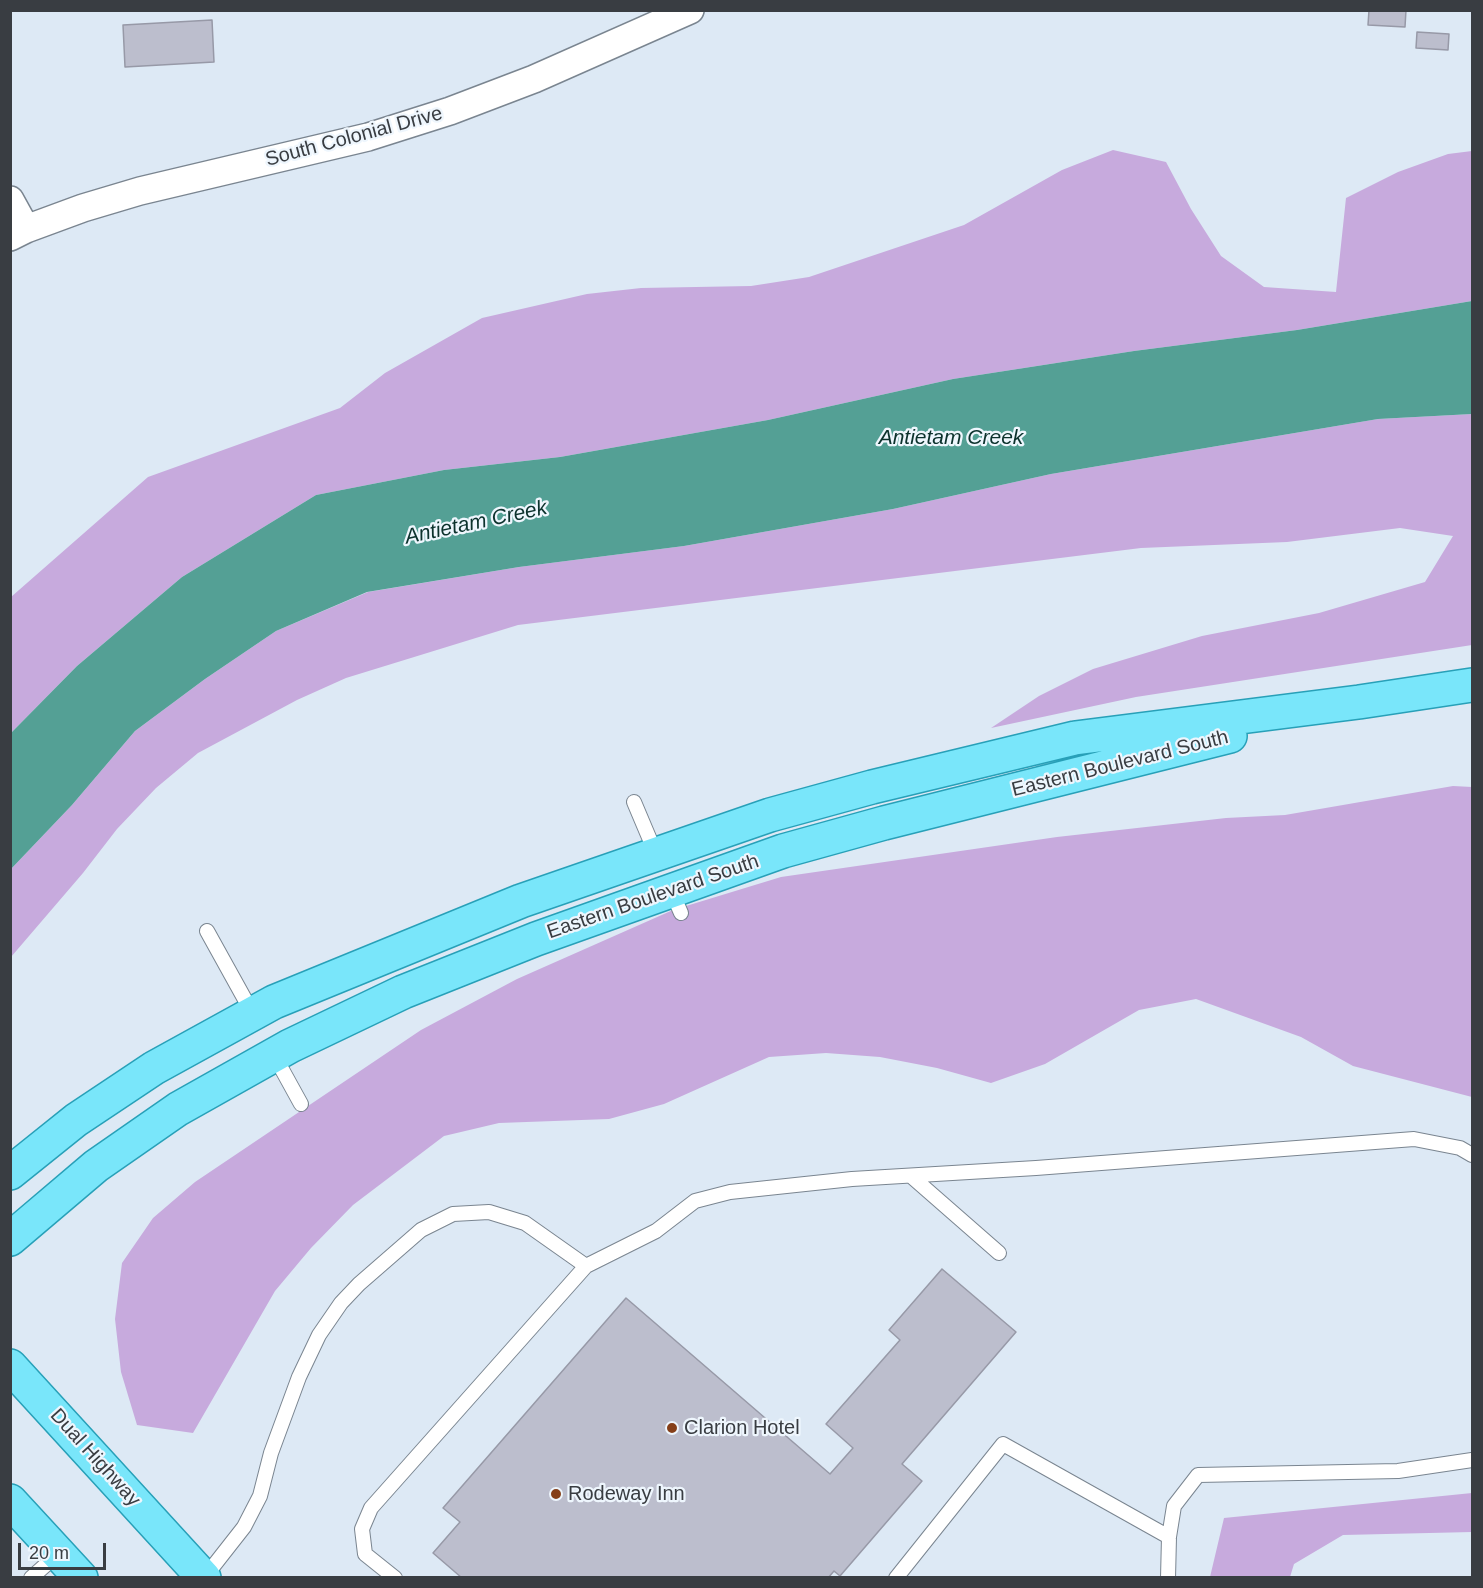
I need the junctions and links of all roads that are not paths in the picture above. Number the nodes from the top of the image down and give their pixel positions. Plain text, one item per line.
1 (690, 10) edge
2 (10, 200) edge
3 (18, 233) edge
4 (1473, 685) edge
5 (1359, 702) junction
6 (634, 802) dead end
7 (656, 854) junction
8 (676, 902) junction
9 (207, 931) dead end
10 (253, 1014) junction
11 (274, 1055) junction
12 (301, 1104) dead end
13 (1473, 1155) edge
14 (10, 1173) edge
15 (911, 1176) junction
16 (10, 1239) edge
17 (999, 1252) dead end
18 (586, 1266) junction
19 (10, 1366) edge
20 (1473, 1460) edge
21 (10, 1501) edge
22 (1169, 1537) junction
23 (59, 1553) junction
24 (31, 1578) edge
25 (81, 1578) edge
26 (204, 1578) edge
27 (395, 1578) edge
28 (896, 1578) edge
29 (1168, 1578) edge

1 - 3 street, South Colonial Drive
2 - 3 street
4 - 5 main road, Eastern Boulevard South
5 - 7 main road, Eastern Boulevard South
5 - 8 main road, Eastern Boulevard South
6 - 7 lane
7 - 8 main road
7 - 10 main road, Eastern Boulevard South
8 - 11 main road, Eastern Boulevard South
9 - 10 lane
10 - 14 main road, Eastern Boulevard South
11 - 12 lane
11 - 16 main road, Eastern Boulevard South
13 - 15 lane
15 - 17 lane
15 - 18 lane
18 - 26 lane
18 - 27 lane
19 - 26 main road, Dual Highway
20 - 22 lane
21 - 23 main road
22 - 28 lane
22 - 29 lane
23 - 24 lane
23 - 25 main road

